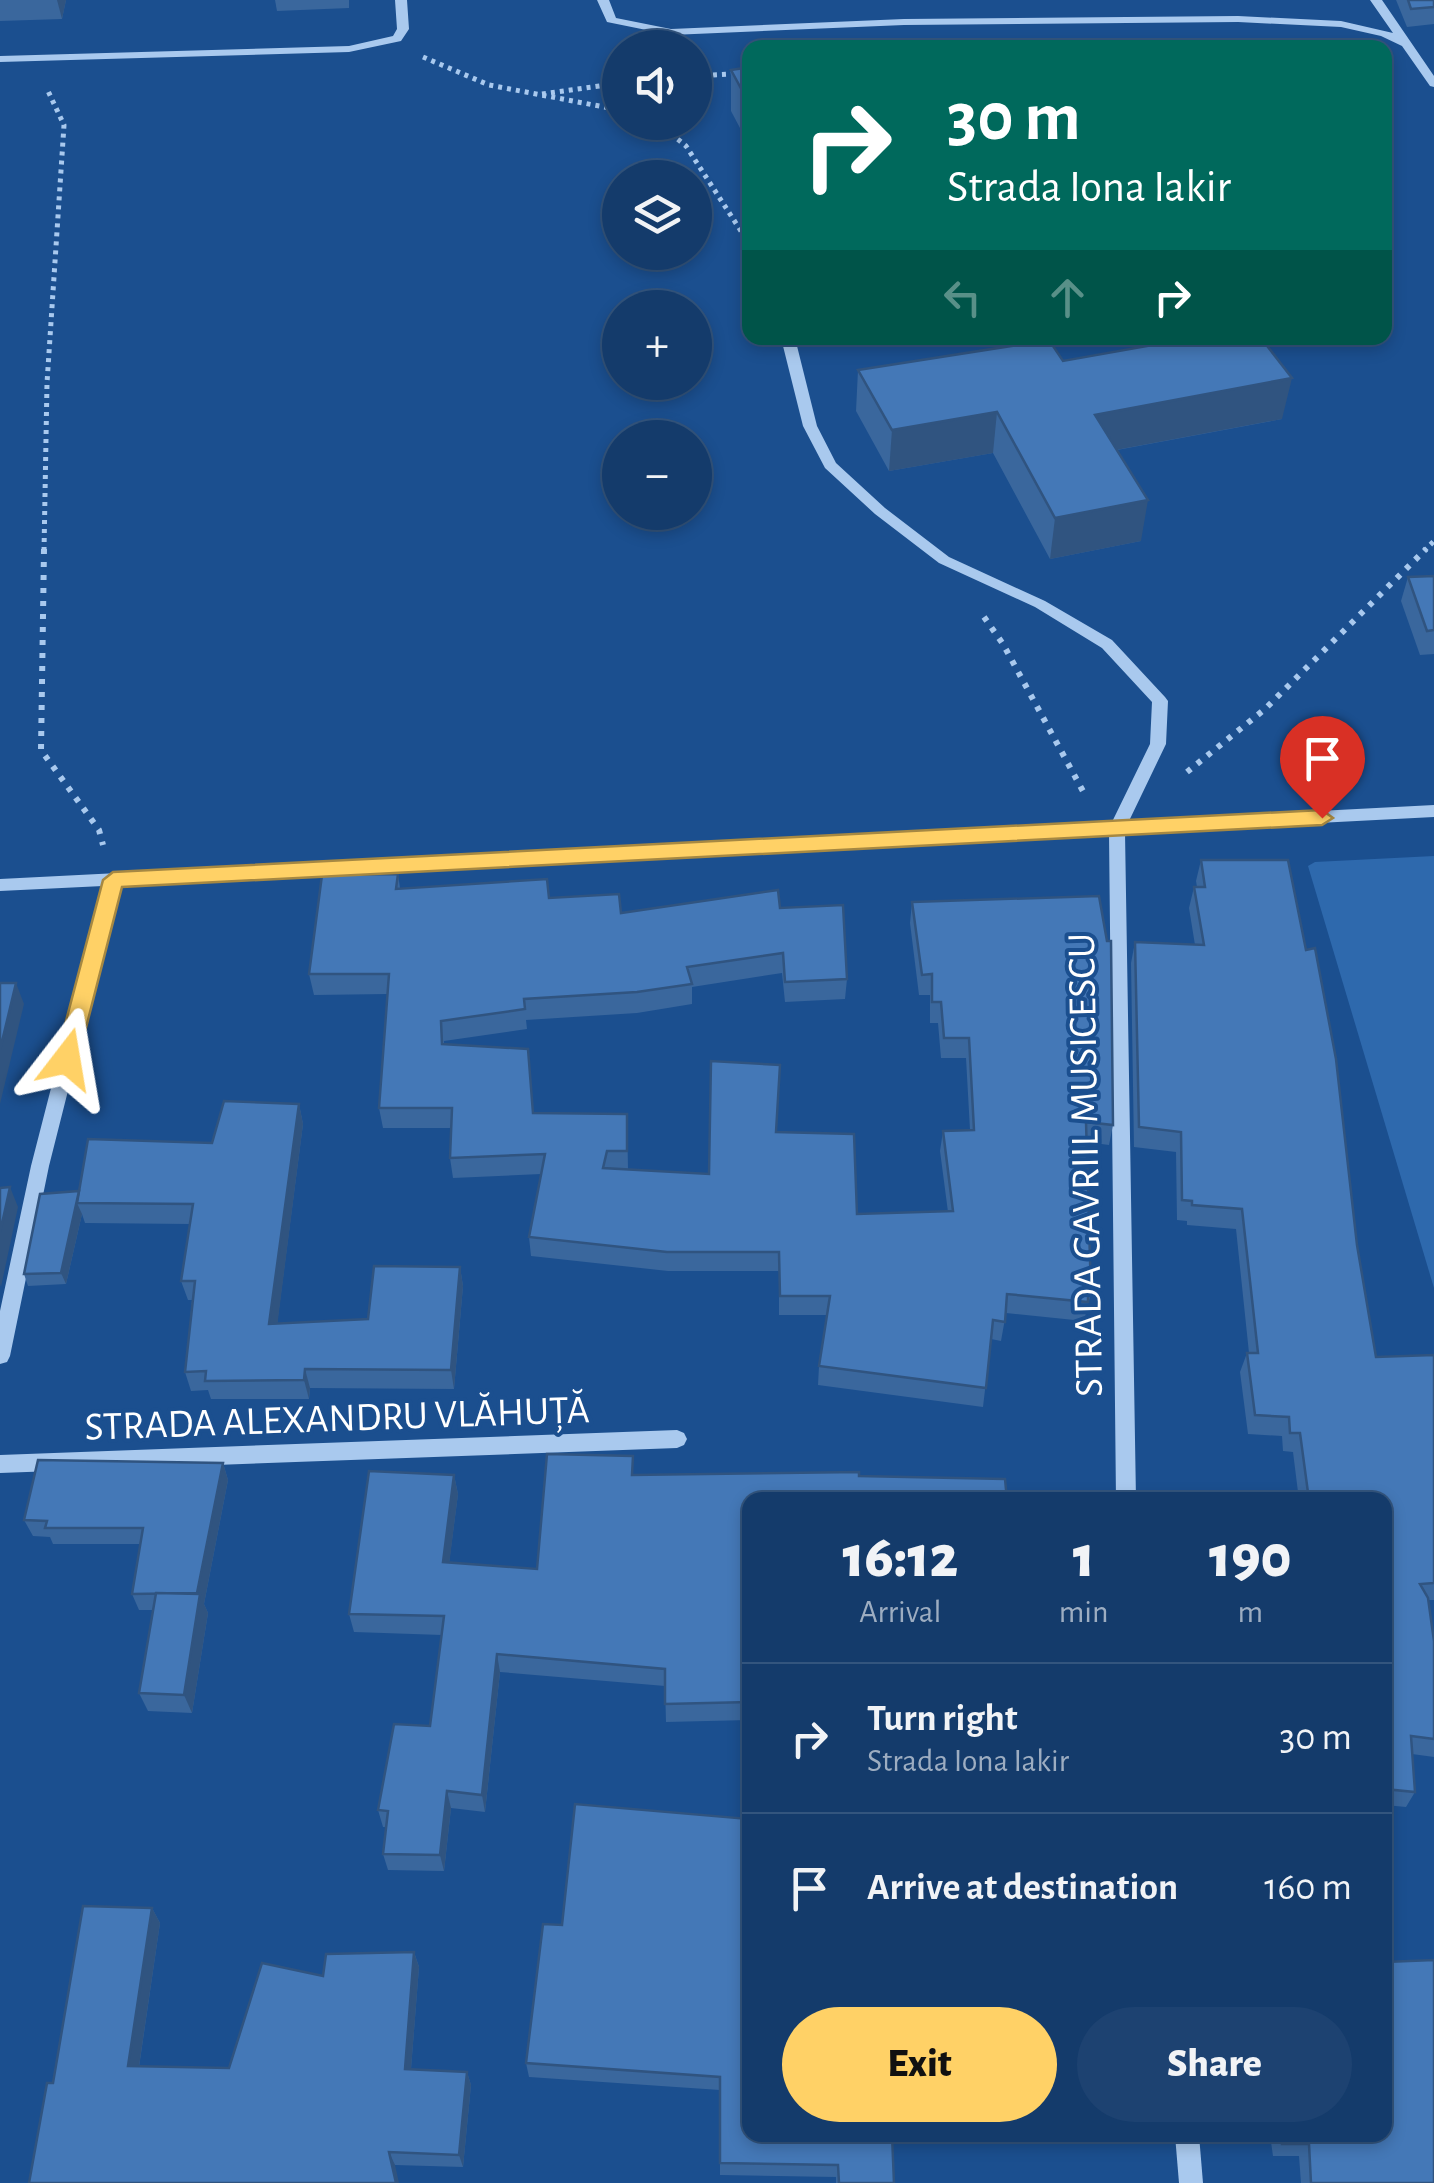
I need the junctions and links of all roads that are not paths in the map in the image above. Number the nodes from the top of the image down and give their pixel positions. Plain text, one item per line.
1 (401, 0) edge
2 (603, 0) edge
3 (1376, 0) edge
4 (1409, 45) junction
5 (0, 59) edge
6 (1434, 84) edge
7 (790, 345) edge
8 (1434, 812) edge
9 (1111, 829) junction
10 (113, 880) junction
11 (0, 885) edge
12 (0, 1356) edge
13 (677, 1439) dead end
14 (0, 1464) edge
15 (1126, 1492) edge
16 (1187, 2142) edge
17 (1191, 2183) edge

1 - 5 street
2 - 4 street
3 - 4 street
4 - 6 street
7 - 9 street
8 - 9 street
9 - 10 street
9 - 15 street, STRADA GAVRIIL MUSICESCU
10 - 11 street
10 - 12 street
13 - 14 street, STRADA ALEXANDRU VLĂHUȚĂ
16 - 17 street

